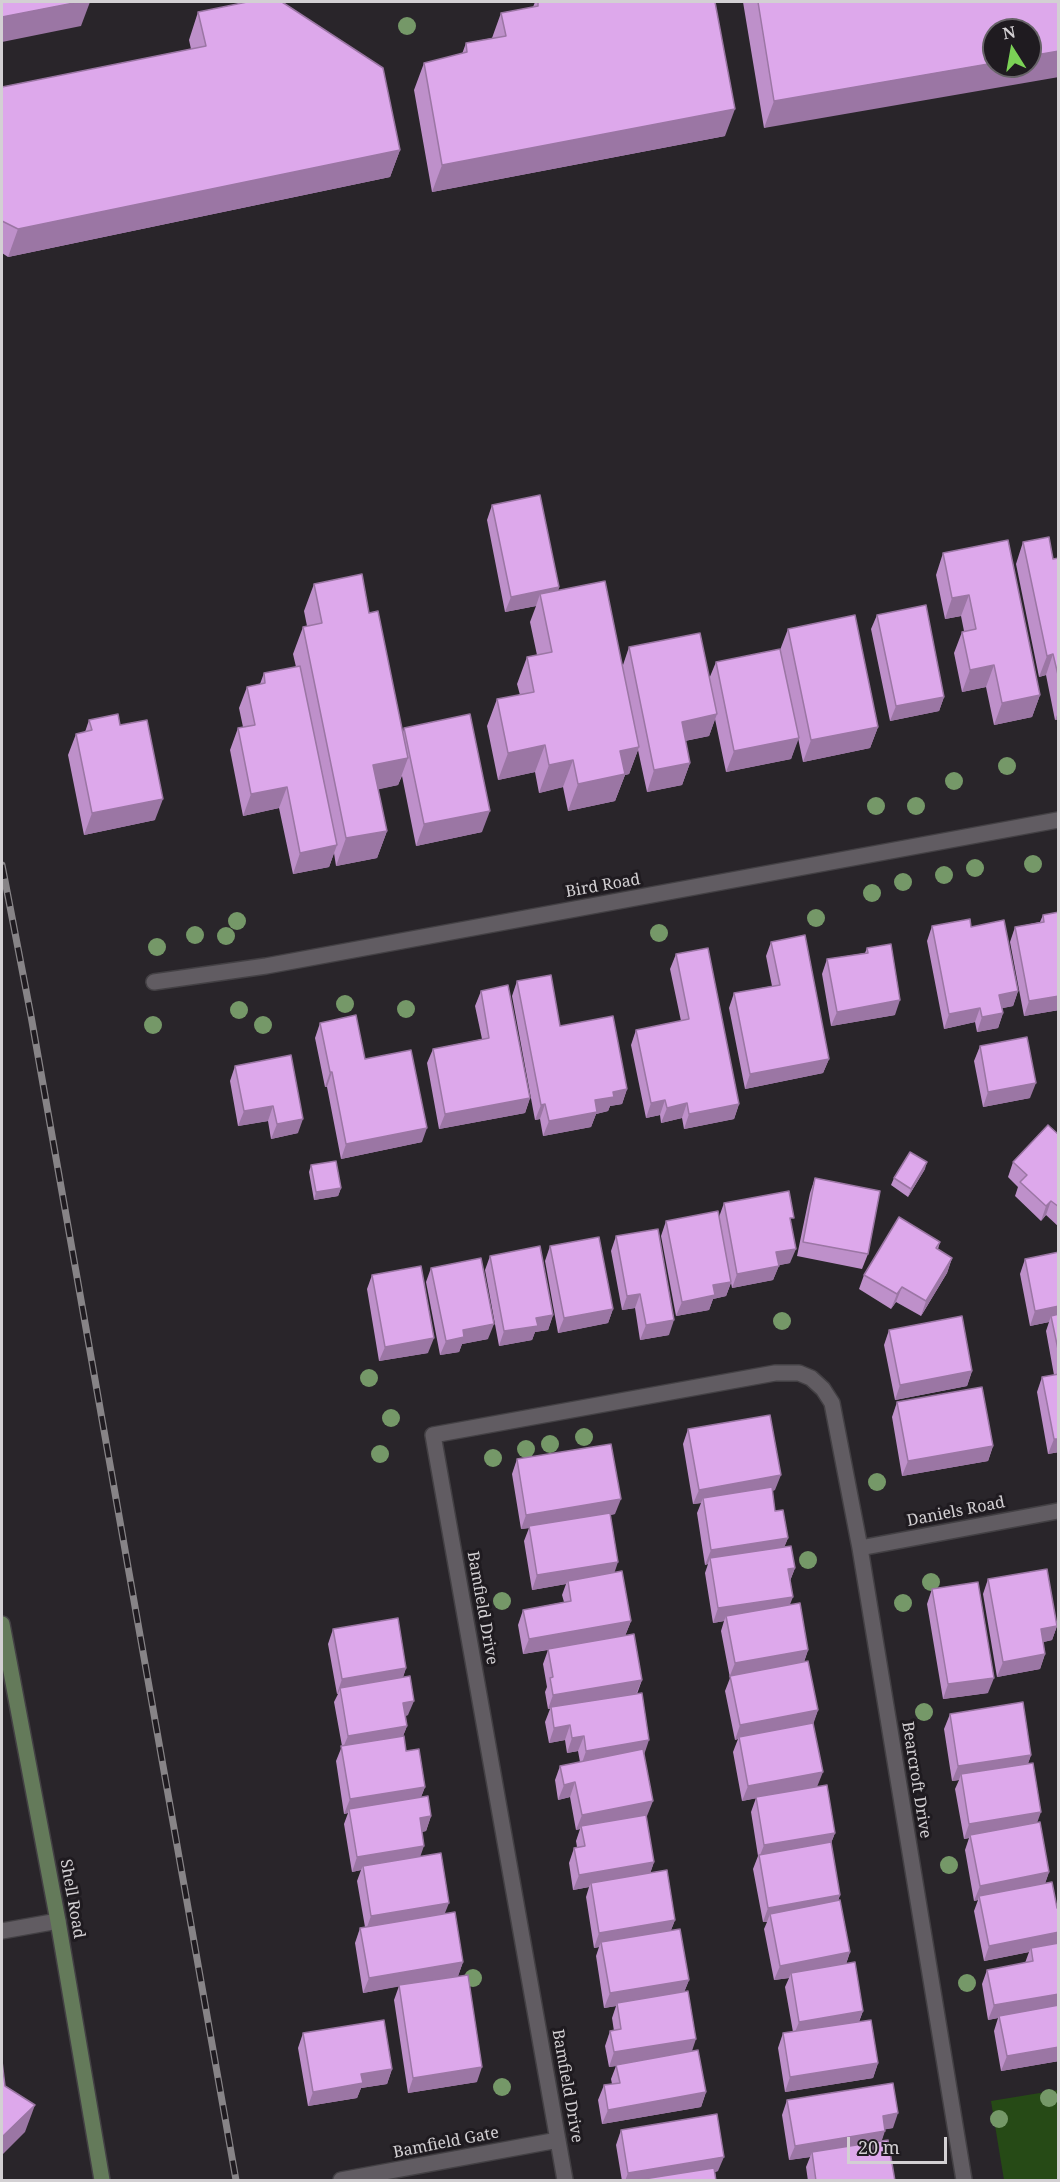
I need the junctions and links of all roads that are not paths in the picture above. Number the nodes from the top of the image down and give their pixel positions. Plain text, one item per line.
1 (1059, 820) edge
2 (154, 982) dead end
3 (824, 1389) joint
4 (1059, 1511) edge
5 (860, 1548) junction
6 (2, 1624) edge
7 (58, 1921) junction
8 (2, 1931) edge
9 (558, 2140) junction
10 (102, 2181) edge
11 (341, 2181) edge
12 (565, 2181) edge
13 (964, 2181) edge

1 - 2 street, Bird Road
3 - 5 street, Bearcroft Drive
3 - 9 street, Bamfield Drive
4 - 5 street, Daniels Road
5 - 13 street, Bearcroft Drive
6 - 7 main road, Shell Road
7 - 8 street
7 - 10 main road, Shell Road
9 - 11 street, Bamfield Gate
9 - 12 street, Bamfield Drive

